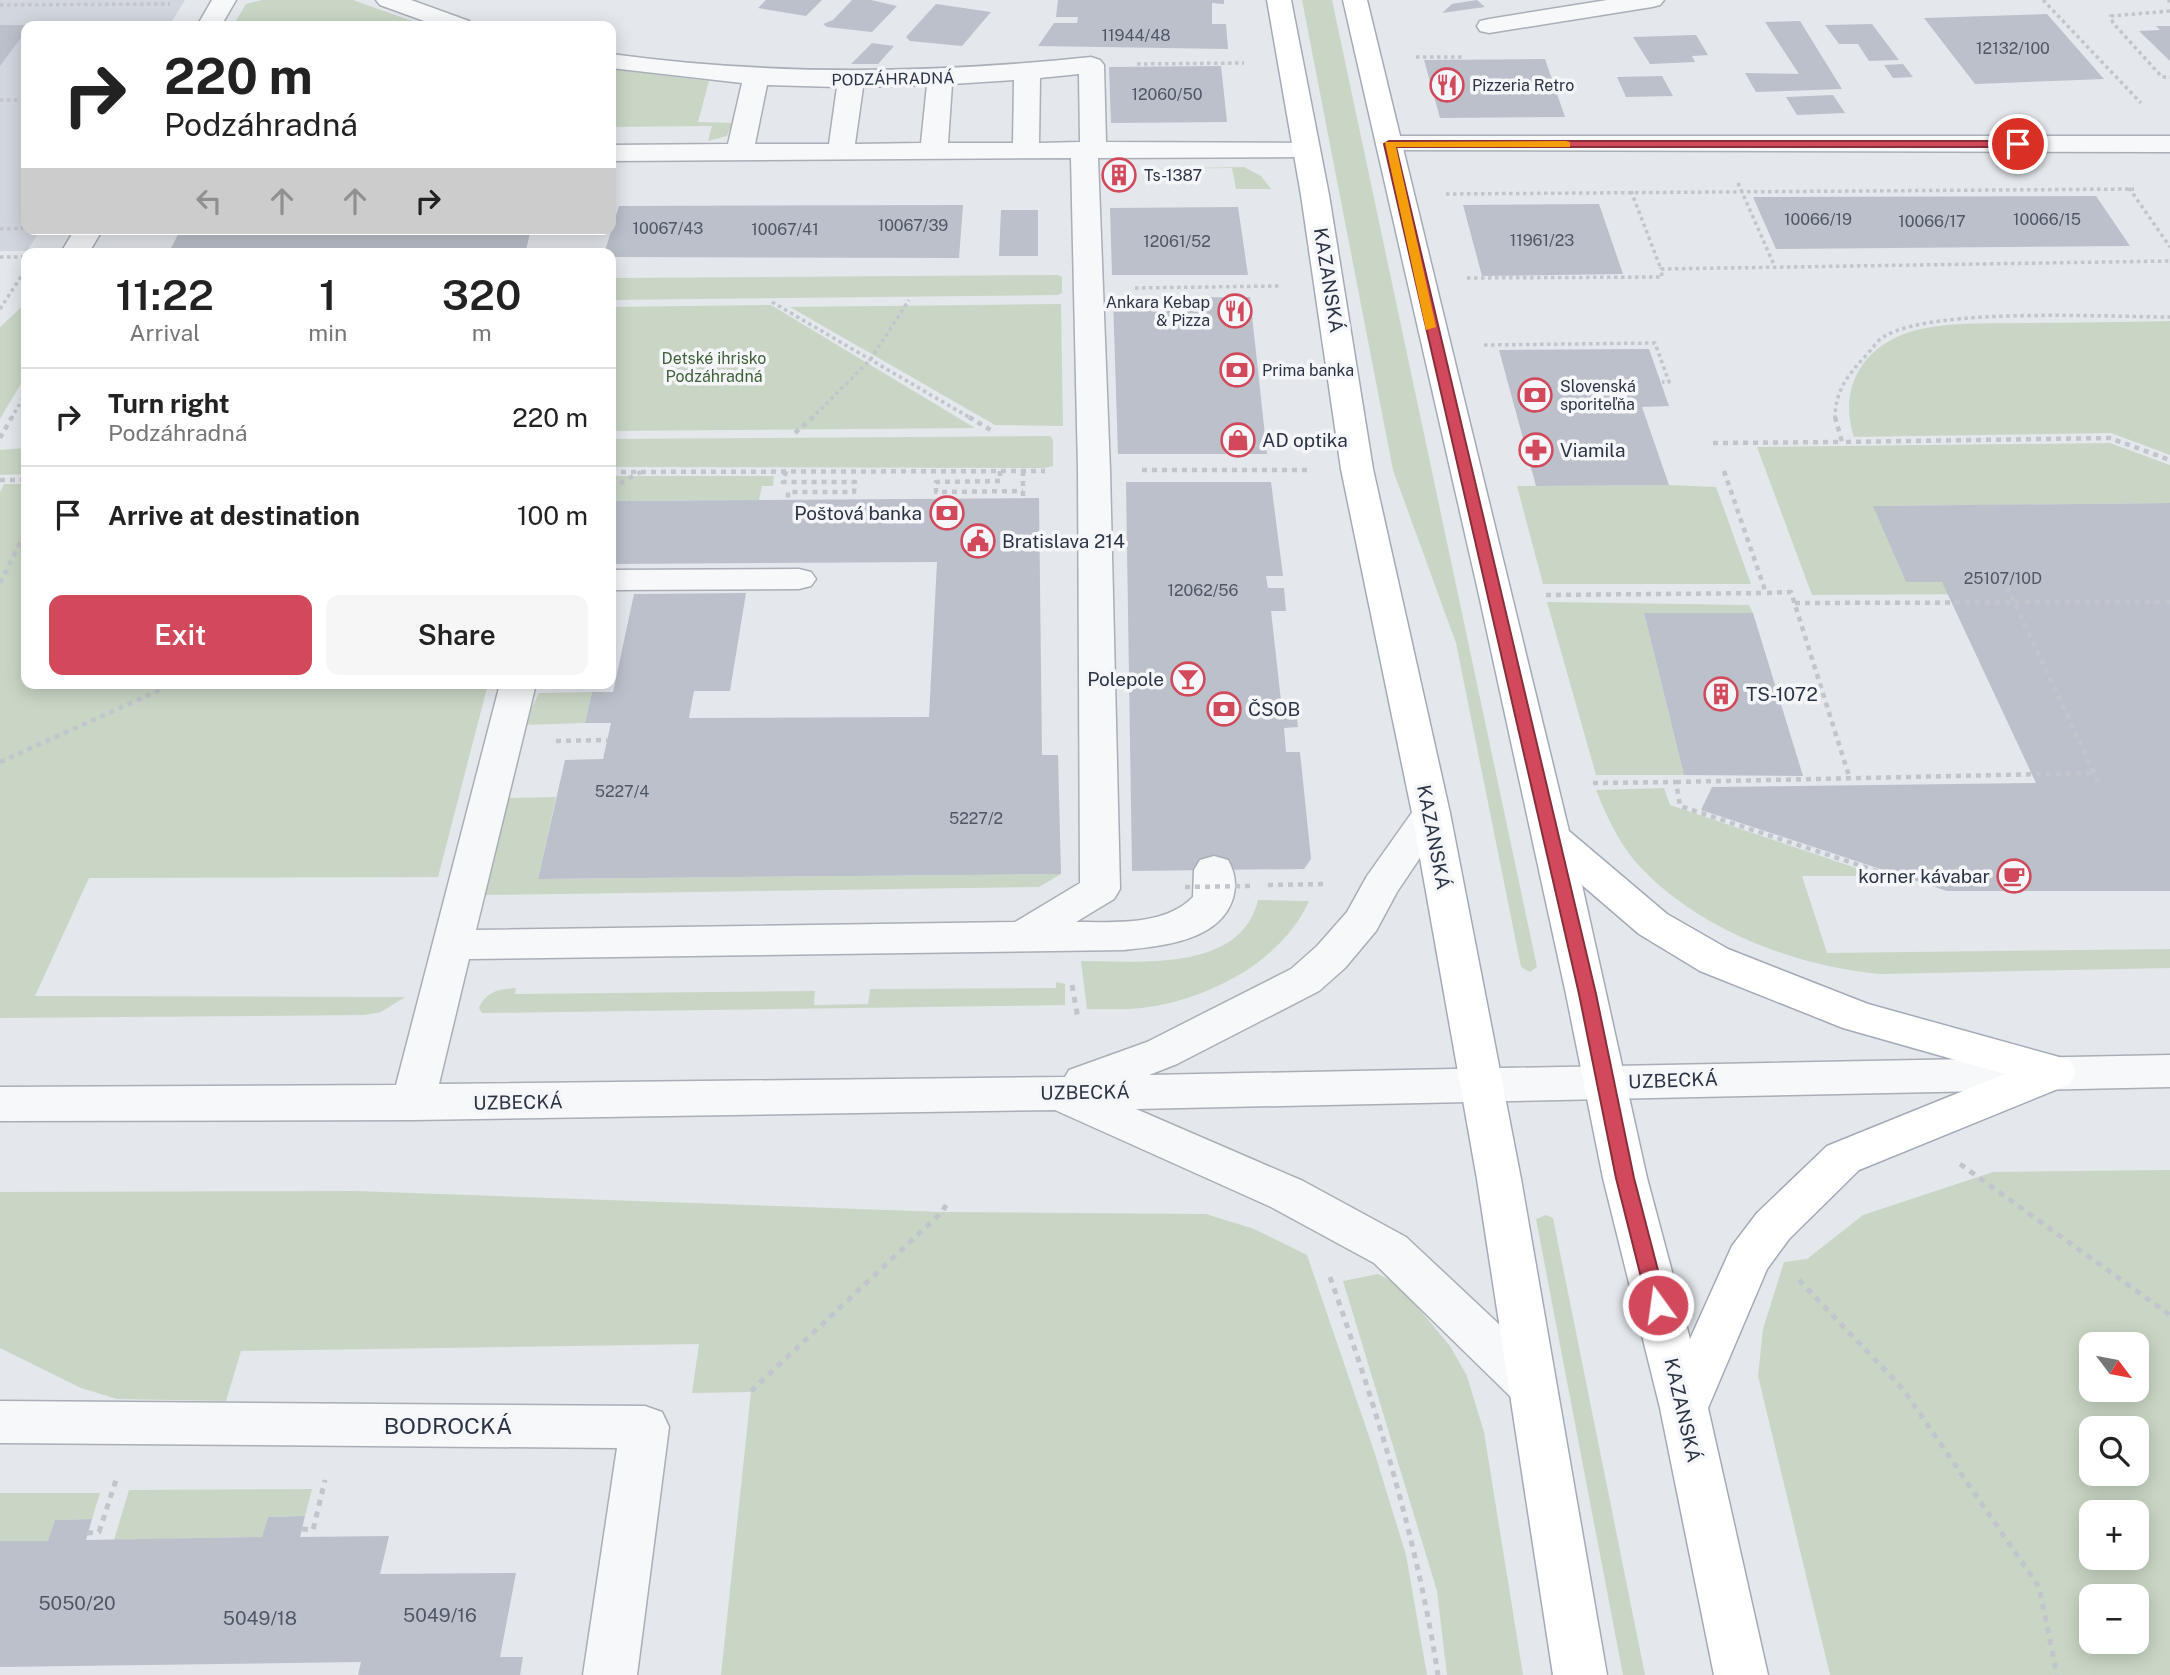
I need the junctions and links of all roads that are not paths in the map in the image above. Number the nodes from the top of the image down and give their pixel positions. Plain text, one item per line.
1 (388, 0) edge
2 (1279, 0) edge
3 (1355, 0) edge
4 (1652, 0) edge
5 (229, 2) edge
6 (213, 21) edge
7 (446, 21) edge
8 (1489, 26) dead end
9 (616, 62) edge
10 (1027, 72) junction
11 (757, 77) junction
12 (940, 79) junction
13 (851, 81) junction
14 (1389, 144) junction
15 (2170, 144) edge
16 (1088, 149) junction
17 (1307, 149) junction
18 (1027, 150) junction
19 (841, 151) junction
20 (934, 151) junction
21 (740, 152) junction
22 (616, 153) edge
23 (799, 579) dead end
24 (616, 580) edge
25 (517, 689) edge
26 (1431, 813) junction
27 (1549, 835) junction
28 (1200, 878) road end
29 (1022, 937) junction
30 (451, 946) junction
31 (2055, 1072) junction
32 (2170, 1072) edge
33 (1606, 1083) junction
34 (1480, 1085) junction
35 (1056, 1092) junction
36 (413, 1103) junction
37 (0, 1104) edge
38 (1531, 1386) junction
39 (1684, 1408) junction
40 (0, 1422) edge
41 (610, 1675) edge
42 (1580, 1675) edge
43 (1741, 1675) edge

1 - 7 street
2 - 17 main road, KAZANSKÁ
3 - 14 main road, KAZANSKÁ
4 - 8 street
5 - 6 street
9 - 11 street, PODZÁHRADNÁ
10 - 12 street, PODZÁHRADNÁ
10 - 16 street, PODZÁHRADNÁ
10 - 18 street
11 - 13 street, PODZÁHRADNÁ
11 - 21 street
12 - 13 street, PODZÁHRADNÁ
12 - 20 street
13 - 19 street
14 - 15 street
14 - 27 main road, KAZANSKÁ
16 - 17 street
16 - 18 street
16 - 29 street, PODZÁHRADNÁ
17 - 26 main road, KAZANSKÁ
18 - 20 street
19 - 20 street
19 - 21 street
21 - 22 street
23 - 24 street
25 - 30 street
26 - 34 main road, KAZANSKÁ
26 - 35 street
27 - 31 main road
27 - 33 main road, KAZANSKÁ
28 - 29 street
29 - 30 street
30 - 36 street
31 - 32 street, UZBECKÁ
31 - 33 street, UZBECKÁ
31 - 39 main road
33 - 34 street, UZBECKÁ
33 - 39 main road, KAZANSKÁ
34 - 35 street, UZBECKÁ
34 - 38 main road, KAZANSKÁ
35 - 36 street, UZBECKÁ
35 - 38 street
36 - 37 street, UZBECKÁ
38 - 42 main road, KAZANSKÁ
39 - 43 main road, KAZANSKÁ
40 - 41 street, BODROCKÁ

